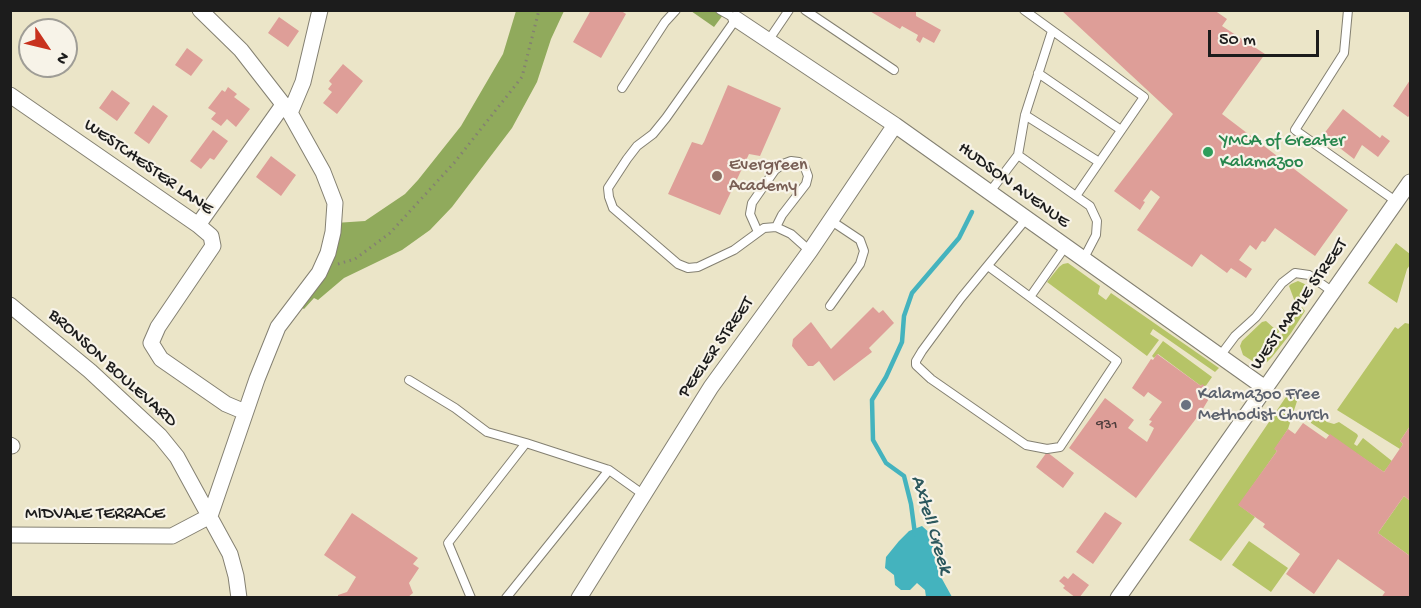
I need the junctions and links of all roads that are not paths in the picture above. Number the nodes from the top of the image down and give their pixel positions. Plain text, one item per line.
1 (200, 10) edge
2 (321, 10) edge
3 (676, 10) edge
4 (720, 10) edge
5 (789, 10) edge
6 (805, 10) edge
7 (1023, 10) edge
8 (1348, 10) edge
9 (736, 19) junction
10 (1052, 31) junction
11 (768, 41) junction
12 (894, 70) dead end
13 (1038, 74) junction
14 (622, 88) dead end
15 (10, 95) edge
16 (286, 109) junction
17 (1025, 115) junction
18 (895, 126) junction
19 (1121, 130) junction
20 (1018, 155) junction
21 (1099, 162) junction
22 (1410, 182) edge
23 (989, 193) junction
24 (1076, 196) junction
25 (1396, 202) junction
26 (1026, 219) junction
27 (830, 220) junction
28 (198, 225) junction
29 (776, 227) junction
30 (758, 232) junction
31 (1065, 247) junction
32 (810, 251) junction
33 (1083, 260) junction
34 (988, 266) junction
35 (1333, 292) junction
36 (1030, 297) junction
37 (10, 304) edge
38 (830, 306) dead end
39 (1220, 356) junction
40 (409, 381) dead end
41 (1265, 388) junction
42 (245, 412) junction
43 (526, 443) junction
44 (609, 470) junction
45 (644, 495) junction
46 (210, 516) junction
47 (10, 535) edge
48 (239, 597) edge
49 (471, 597) edge
50 (507, 597) edge
51 (579, 597) edge
52 (1118, 597) edge

1 - 16 street
2 - 16 street
3 - 14 lane
4 - 9 lane
5 - 11 lane
6 - 12 lane
7 - 10 lane
8 - 25 lane
9 - 11 street, HUDSON AVENUE
9 - 30 lane
10 - 13 lane
10 - 19 lane
11 - 18 street, HUDSON AVENUE
13 - 17 lane
13 - 19 lane
15 - 28 street, WESTCHESTER LANE
16 - 28 street
16 - 42 street
17 - 20 lane
17 - 21 lane
18 - 23 street, HUDSON AVENUE
18 - 27 street, PEELER STREET
19 - 21 lane
20 - 23 lane
20 - 24 lane
21 - 24 lane
22 - 25 street, WEST MAPLE STREET
23 - 26 street, HUDSON AVENUE
24 - 33 lane
25 - 35 street, WEST MAPLE STREET
26 - 31 street, HUDSON AVENUE
26 - 34 lane
27 - 32 street, PEELER STREET
27 - 38 lane
28 - 42 street, WESTCHESTER LANE
29 - 30 lane
29 - 30 lane
29 - 32 lane
31 - 33 street, HUDSON AVENUE
31 - 36 lane
32 - 45 street, PEELER STREET
33 - 39 street, HUDSON AVENUE
34 - 36 lane
34 - 36 lane
35 - 39 lane
35 - 41 street, WEST MAPLE STREET
37 - 46 street, BRONSON BOULEVARD
39 - 41 street, HUDSON AVENUE
40 - 43 lane
41 - 52 street, WEST MAPLE STREET
42 - 46 street
43 - 44 lane
43 - 49 lane
44 - 45 lane
44 - 50 lane
45 - 51 street, PEELER STREET
46 - 47 street, MIDVALE TERRACE
46 - 48 street, BRONSON BOULEVARD

